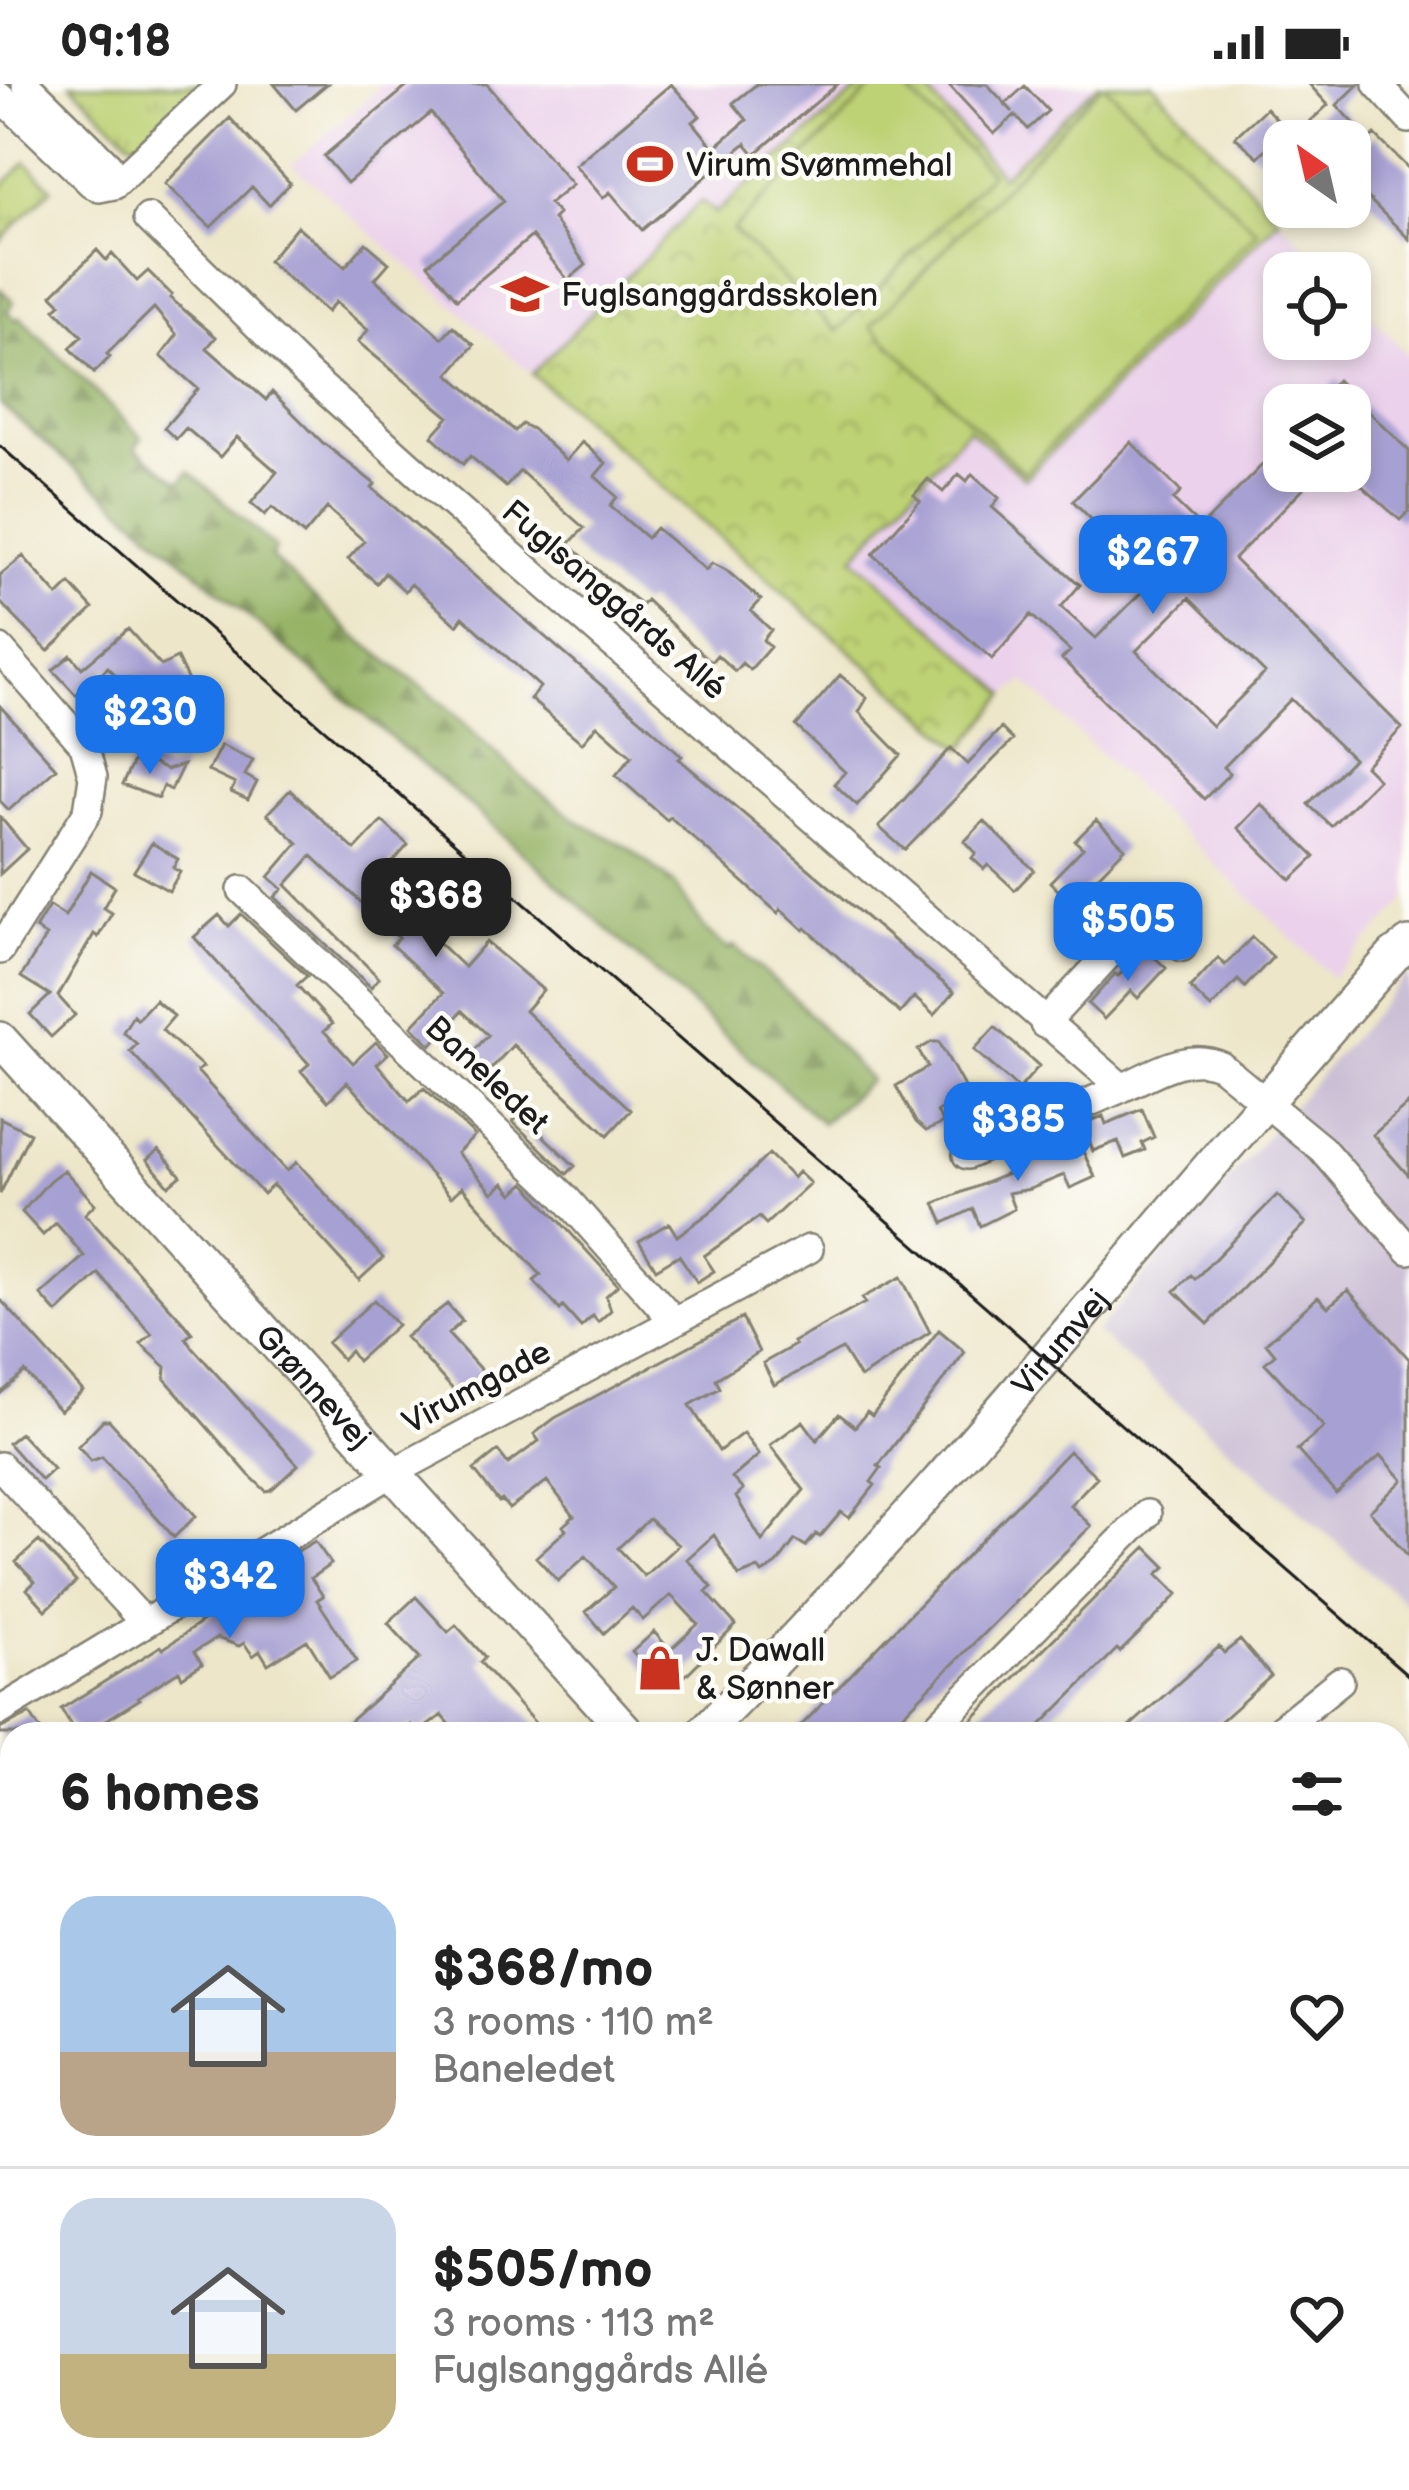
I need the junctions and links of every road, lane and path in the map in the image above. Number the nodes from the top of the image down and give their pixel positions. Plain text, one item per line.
1 (26, 84) edge
2 (222, 84) edge
3 (1376, 84) edge
4 (0, 96) edge
5 (1409, 119) edge
6 (114, 185) junction
7 (148, 218) dead end
8 (0, 649) edge
9 (242, 890) dead end
10 (1409, 944) edge
11 (1182, 947) dead end
12 (0, 950) edge
13 (1044, 1024) junction
14 (0, 1039) edge
15 (1122, 1088) junction
16 (1264, 1100) junction
17 (978, 1142) dead end
18 (809, 1249) dead end
19 (1409, 1250) edge
20 (674, 1321) junction
21 (0, 1466) edge
22 (392, 1473) junction
23 (1147, 1514) dead end
24 (143, 1621) junction
25 (1340, 1681) dead end
26 (0, 1711) edge
27 (618, 1722) edge
28 (714, 1722) edge
29 (941, 1722) edge
30 (1289, 1722) edge

1 - 6 street
2 - 6 street
3 - 5 street
4 - 6 street
7 - 13 street, Fuglsanggårds Allé
8 - 12 street
9 - 20 street, Baneledet
10 - 16 street, Virumvej
11 - 13 street
13 - 15 street, Fuglsanggårds Allé
14 - 22 street, Grønnevej
15 - 16 street
15 - 17 street
16 - 19 street
16 - 28 street, Virumvej
18 - 20 street, Virumgade
20 - 22 street, Virumgade
21 - 24 street
22 - 24 street, Virumgade
22 - 27 street, Grønnevej
23 - 29 street
24 - 26 street, Virumgade
25 - 30 street

